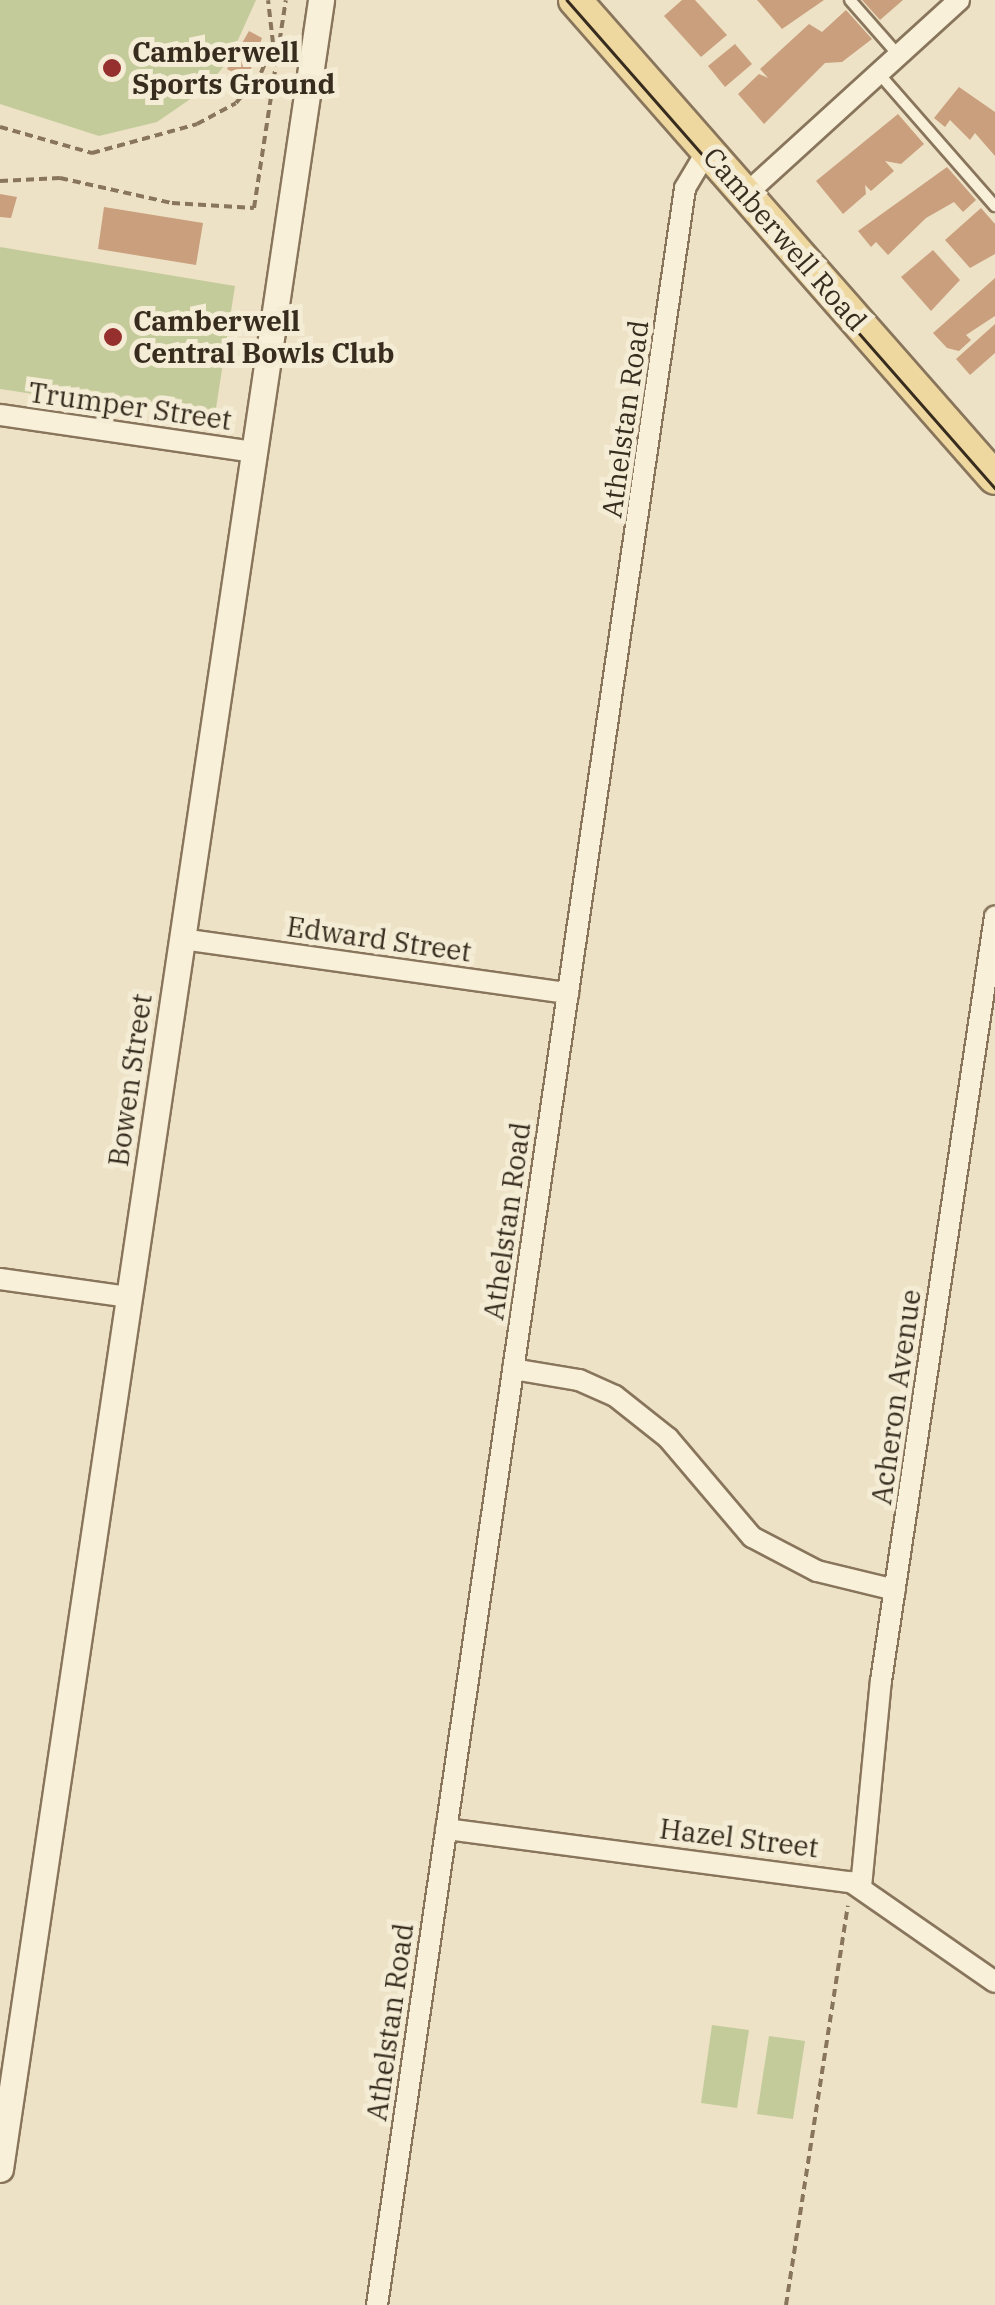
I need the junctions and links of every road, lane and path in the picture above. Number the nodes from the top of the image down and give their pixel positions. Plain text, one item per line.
1 (268, 0) edge
2 (286, 0) edge
3 (321, 0) edge
4 (574, 0) edge
5 (850, 0) edge
6 (959, 0) edge
7 (900, 58) junction
8 (880, 76) junction
9 (0, 127) edge
10 (708, 151) junction
11 (0, 182) edge
12 (746, 194) junction
13 (995, 206) edge
14 (0, 414) edge
15 (252, 452) junction
16 (995, 478) edge
17 (995, 916) edge
18 (182, 939) junction
19 (568, 993) junction
20 (0, 1279) edge
21 (128, 1297) junction
22 (513, 1369) junction
23 (895, 1590) junction
24 (446, 1829) junction
25 (856, 1884) junction
26 (995, 1982) edge
27 (0, 2169) edge
28 (377, 2305) edge
29 (786, 2305) edge

1 - 9 path
2 - 11 path
3 - 15 street, Bowen Street
4 - 10 main road, Camberwell Road
5 - 7 lane
6 - 7 street
7 - 8 street
8 - 12 street
8 - 13 lane
10 - 12 main road, Camberwell Road
10 - 19 street, Athelstan Road
12 - 16 main road, Camberwell Road
14 - 15 street, Trumper Street
15 - 18 street, Bowen Street
17 - 23 street, Acheron Avenue
18 - 19 street, Edward Street
18 - 21 street, Bowen Street
19 - 22 street, Athelstan Road
20 - 21 street
21 - 27 street, Bowen Street
22 - 23 street
22 - 24 street, Athelstan Road
23 - 25 street, Acheron Avenue
24 - 25 street, Hazel Street
24 - 28 street, Athelstan Road
25 - 26 street, Hazel Street
25 - 29 path

